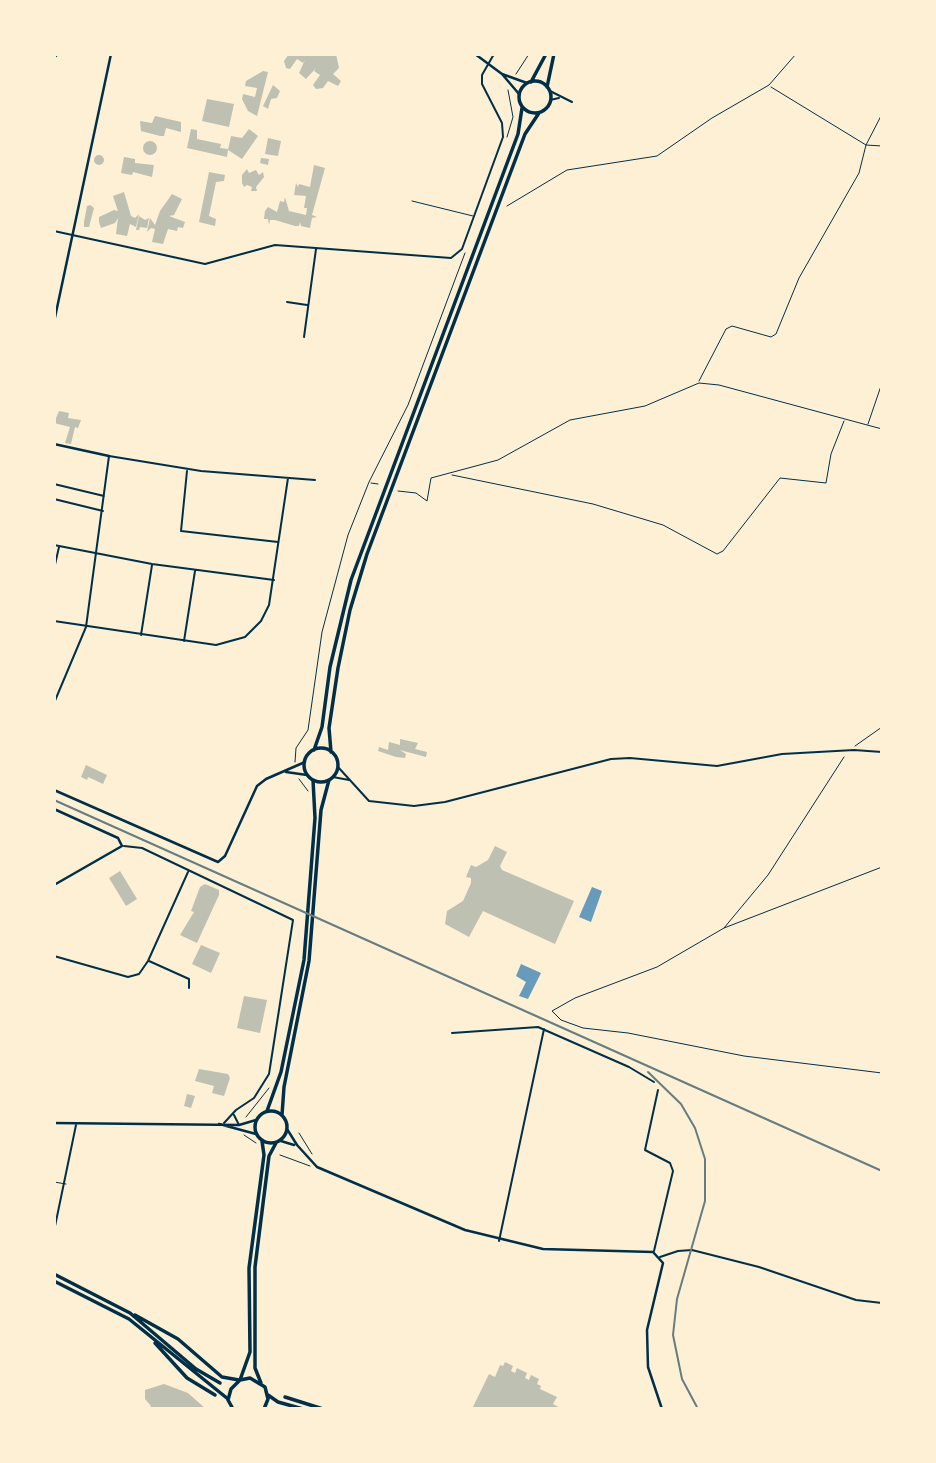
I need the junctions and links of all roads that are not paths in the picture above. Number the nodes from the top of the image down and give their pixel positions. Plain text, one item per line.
1 (111, 54) edge
2 (475, 54) edge
3 (494, 54) edge
4 (546, 54) edge
5 (554, 54) edge
6 (488, 64) junction
7 (502, 74) junction
8 (529, 82) junction
9 (548, 89) junction
10 (519, 94) junction
11 (559, 97) junction
12 (550, 100) junction
13 (572, 102) dead end
14 (522, 108) junction
15 (539, 113) junction
16 (412, 201) dead end
17 (473, 216) junction
18 (54, 231) edge
19 (73, 235) junction
20 (316, 248) junction
21 (287, 302) dead end
22 (308, 305) junction
23 (54, 322) edge
24 (304, 337) dead end
25 (54, 444) edge
26 (109, 456) junction
27 (187, 470) junction
28 (288, 476) junction
29 (315, 480) dead end
30 (54, 484) edge
31 (104, 496) junction
32 (54, 499) edge
33 (103, 511) junction
34 (279, 542) junction
35 (54, 545) edge
36 (59, 547) junction
37 (97, 554) junction
38 (152, 564) junction
39 (54, 569) edge
40 (195, 570) junction
41 (274, 580) junction
42 (54, 621) edge
43 (86, 627) junction
44 (141, 635) junction
45 (184, 642) junction
46 (54, 703) edge
47 (314, 750) junction
48 (331, 752) junction
49 (882, 752) edge
50 (305, 762) junction
51 (338, 767) junction
52 (286, 772) junction
53 (307, 775) junction
54 (331, 778) junction
55 (313, 780) junction
56 (350, 780) junction
57 (54, 790) edge
58 (54, 809) edge
59 (122, 846) junction
60 (189, 871) junction
61 (54, 885) edge
62 (312, 894) junction
63 (309, 933) junction
64 (54, 956) edge
65 (148, 961) junction
66 (189, 988) dead end
67 (544, 1029) junction
68 (452, 1032) dead end
69 (654, 1082) dead end
70 (658, 1090) dead end
71 (267, 1111) junction
72 (233, 1114) junction
73 (282, 1115) junction
74 (256, 1120) junction
75 (54, 1123) edge
76 (219, 1124) junction
77 (224, 1124) junction
78 (76, 1125) junction
79 (240, 1125) junction
80 (287, 1129) junction
81 (256, 1134) junction
82 (262, 1141) junction
83 (281, 1141) junction
84 (276, 1143) junction
85 (297, 1145) junction
86 (54, 1182) edge
87 (66, 1184) junction
88 (54, 1231) edge
89 (499, 1241) junction
90 (653, 1252) junction
91 (660, 1257) junction
92 (54, 1274) edge
93 (54, 1281) edge
94 (882, 1303) edge
95 (130, 1313) junction
96 (152, 1338) junction
97 (240, 1380) junction
98 (220, 1383) dead end
99 (261, 1383) junction
100 (215, 1395) dead end
101 (268, 1395) junction
102 (285, 1396) dead end
103 (229, 1400) junction
104 (233, 1409) edge
105 (264, 1409) edge
106 (303, 1409) edge
107 (323, 1409) edge
108 (662, 1409) edge

1 - 19 street
2 - 6 street
3 - 6 street
4 - 8 main road
5 - 9 main road
6 - 7 street
6 - 17 street
7 - 8 street
7 - 10 street
8 - 9 main road
8 - 10 main road
9 - 11 street
9 - 12 main road
10 - 14 main road
11 - 12 street
11 - 13 street
12 - 15 main road
14 - 15 main road
14 - 47 main road
15 - 48 main road
16 - 17 lane
17 - 20 street
18 - 19 street
19 - 20 street
19 - 23 street
20 - 22 street
21 - 22 street
22 - 24 street
25 - 26 street
26 - 27 street
26 - 31 street
27 - 28 street
27 - 34 street
28 - 29 street
28 - 34 street
30 - 31 street
31 - 33 street
32 - 33 street
33 - 37 street
34 - 41 street
35 - 36 street
36 - 37 street
36 - 39 street
37 - 38 street
37 - 43 street
38 - 40 street
38 - 44 street
40 - 41 street
40 - 45 street
41 - 45 street
42 - 43 street
43 - 44 street
43 - 46 street
44 - 45 street
47 - 48 main road
47 - 50 main road
48 - 51 main road
49 - 56 street
50 - 52 street
50 - 53 main road
51 - 54 main road
51 - 56 street
52 - 53 street
52 - 57 street
53 - 55 main road
54 - 55 main road
54 - 56 street
54 - 62 main road
55 - 62 main road
58 - 59 street
59 - 60 street
59 - 61 street
60 - 65 street
60 - 72 street
62 - 63 main road
63 - 71 main road
63 - 73 main road
64 - 65 street
65 - 66 street
67 - 68 street
67 - 69 street
67 - 89 street
70 - 90 street
71 - 73 main road
71 - 74 main road
72 - 77 street
72 - 79 street
73 - 80 main road
74 - 79 street
74 - 81 main road
75 - 78 street
76 - 77 street
76 - 78 street
76 - 81 street
77 - 79 street
78 - 87 street
80 - 83 main road
80 - 85 street
81 - 82 main road
82 - 84 main road
82 - 97 main road
83 - 84 main road
83 - 85 street
84 - 99 main road
85 - 89 street
86 - 87 lane
87 - 88 street
89 - 90 street
90 - 91 street
91 - 94 street
91 - 108 street
92 - 95 main road
93 - 96 main road
95 - 97 main road
95 - 98 main road
96 - 100 main road
96 - 103 main road
97 - 99 main road
97 - 103 main road
99 - 101 main road
101 - 105 main road
101 - 106 main road
102 - 107 main road
103 - 104 main road

